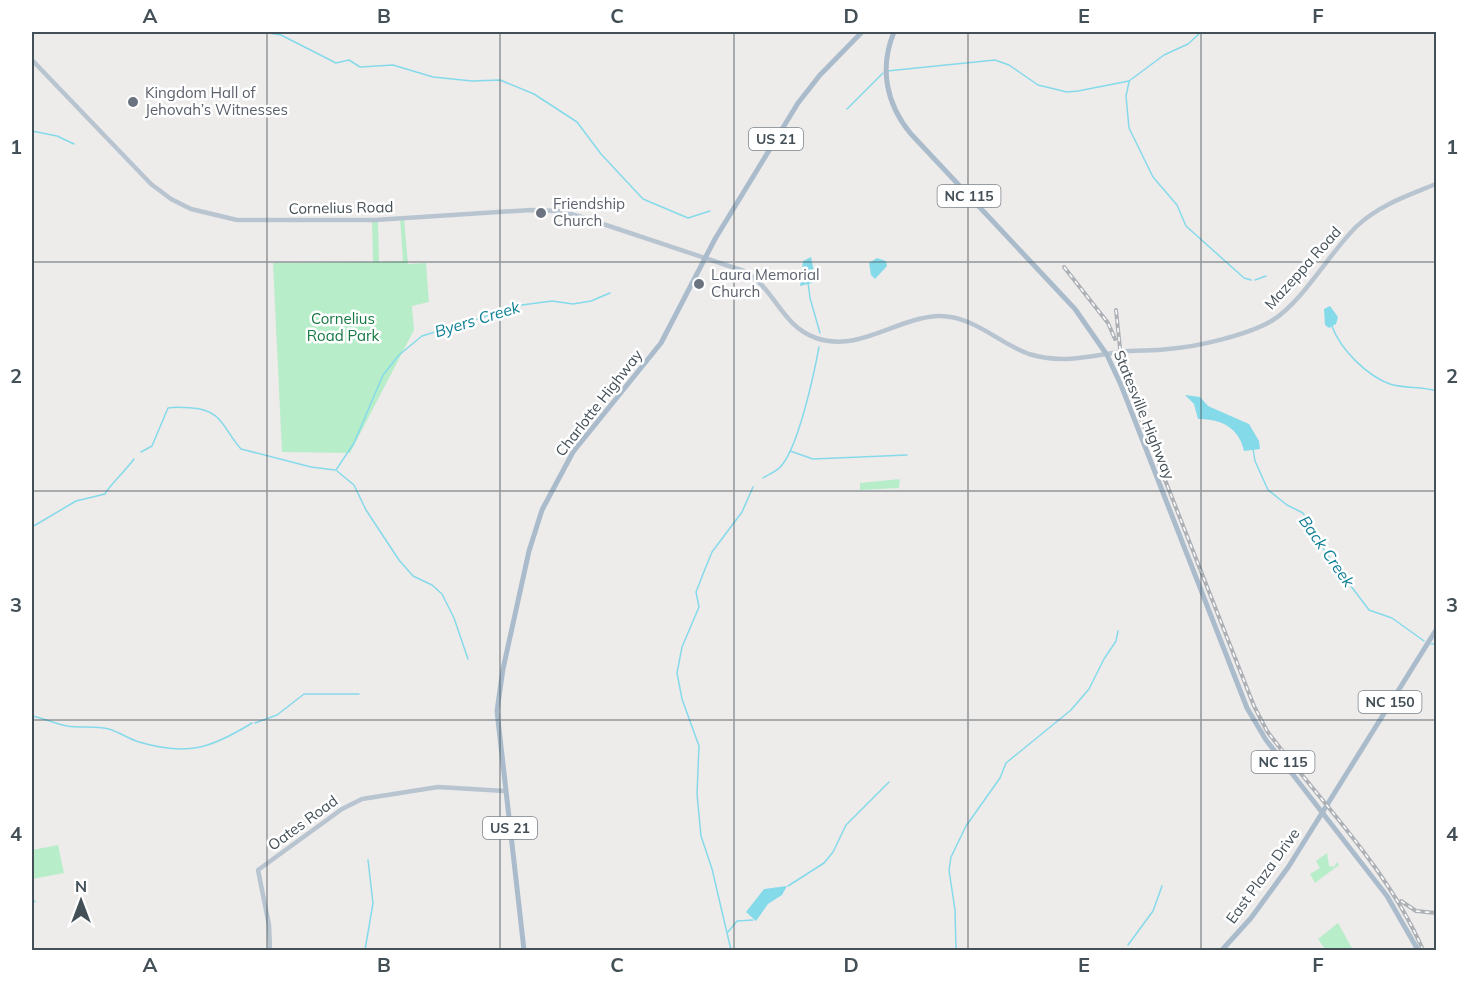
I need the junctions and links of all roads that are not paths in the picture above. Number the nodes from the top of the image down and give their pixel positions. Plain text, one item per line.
1 (862, 32) edge
2 (894, 32) edge
3 (32, 60) edge
4 (1437, 184) edge
5 (705, 257) junction
6 (1107, 355) junction
7 (1437, 630) edge
8 (505, 791) junction
9 (1322, 813) junction
10 (270, 951) edge
11 (524, 951) edge
12 (1222, 951) edge
13 (1419, 951) edge

1 - 5 main road, Charlotte Highway / US 21
2 - 6 main road, Statesville Highway / NC 115
3 - 5 street, Cornelius Road
4 - 6 street, Mazeppa Road
5 - 6 street, Cornelius Road
5 - 8 main road, Charlotte Highway / US 21
6 - 9 main road, Statesville Highway / NC 115
7 - 9 main road, NC 150
8 - 10 street, Oates Road
8 - 11 main road, Charlotte Highway / US 21
9 - 12 main road, East Plaza Drive / NC 150
9 - 13 main road, NC 115

